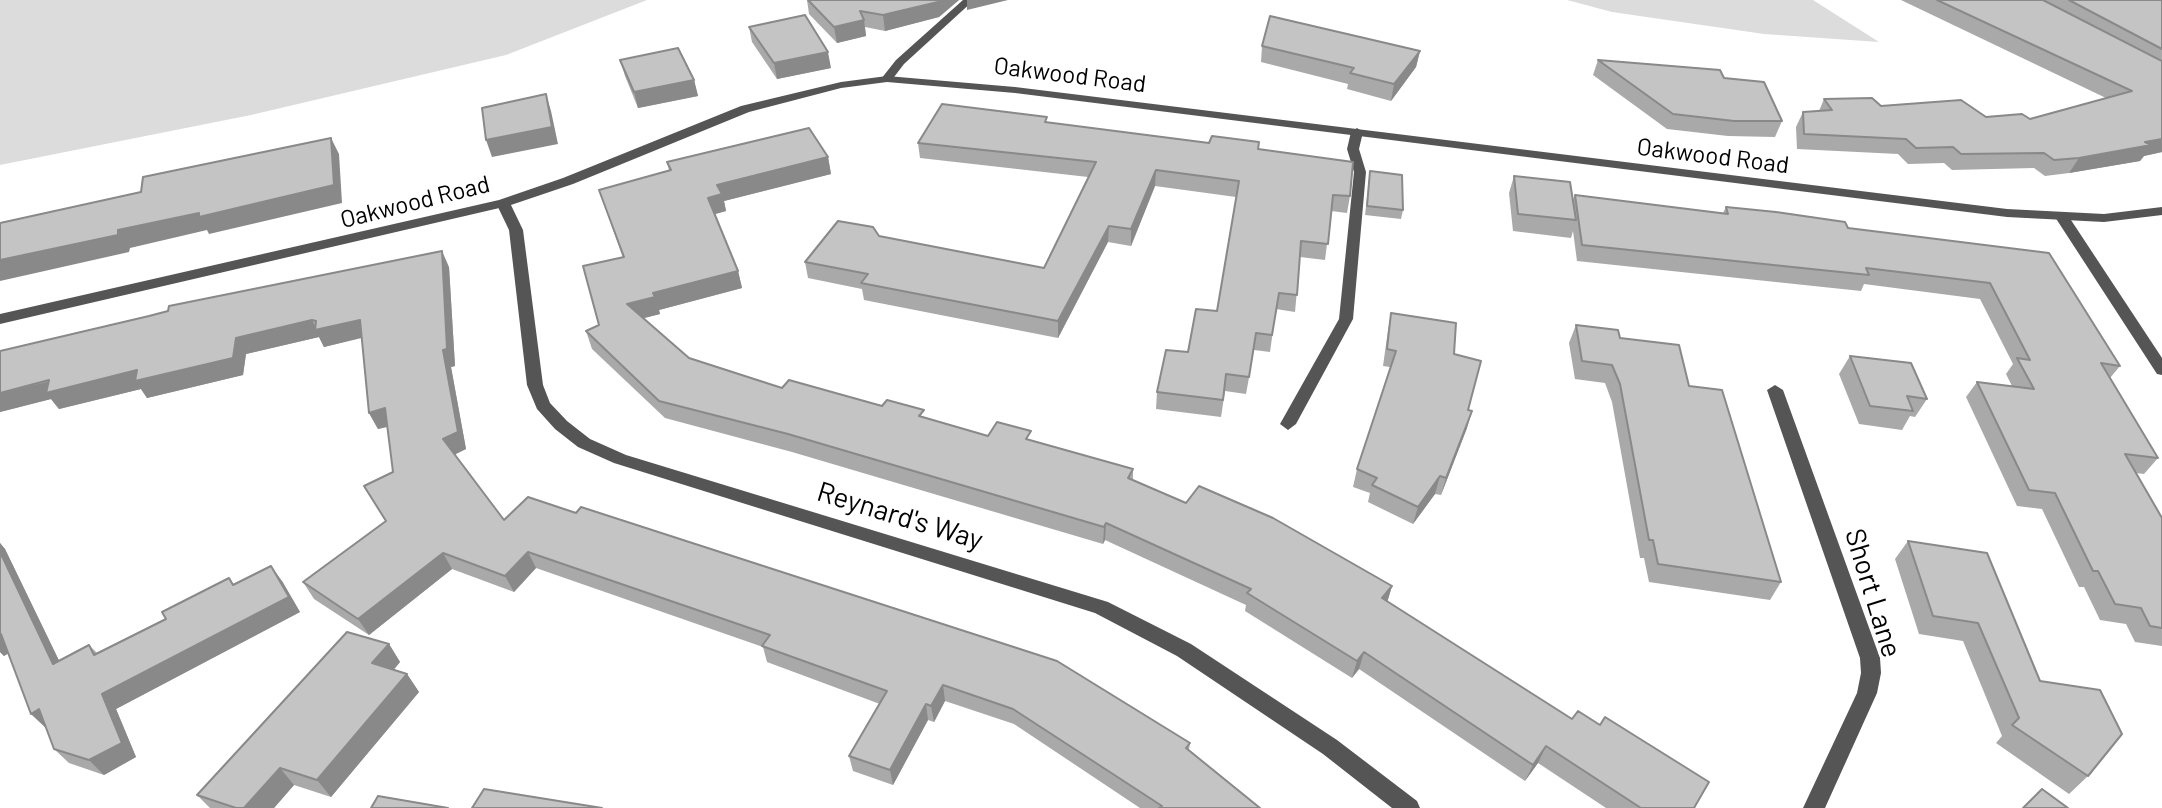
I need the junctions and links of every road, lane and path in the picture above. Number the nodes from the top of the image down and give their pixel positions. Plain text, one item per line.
1 (969, 0) edge
2 (887, 79) junction
3 (1357, 132) junction
4 (503, 203) junction
5 (2162, 211) edge
6 (2062, 217) junction
7 (0, 319) edge
8 (2162, 370) edge
9 (1775, 390) dead end
10 (1288, 424) dead end
11 (1409, 808) edge
12 (1814, 808) edge

1 - 2 street
2 - 3 street, Oakwood Road
2 - 4 street, Oakwood Road
3 - 6 street, Oakwood Road
3 - 10 street
4 - 7 street, Oakwood Road
4 - 11 street, Reynard's Way
5 - 6 street, Oakwood Road
6 - 8 street
9 - 12 street, Short Lane

